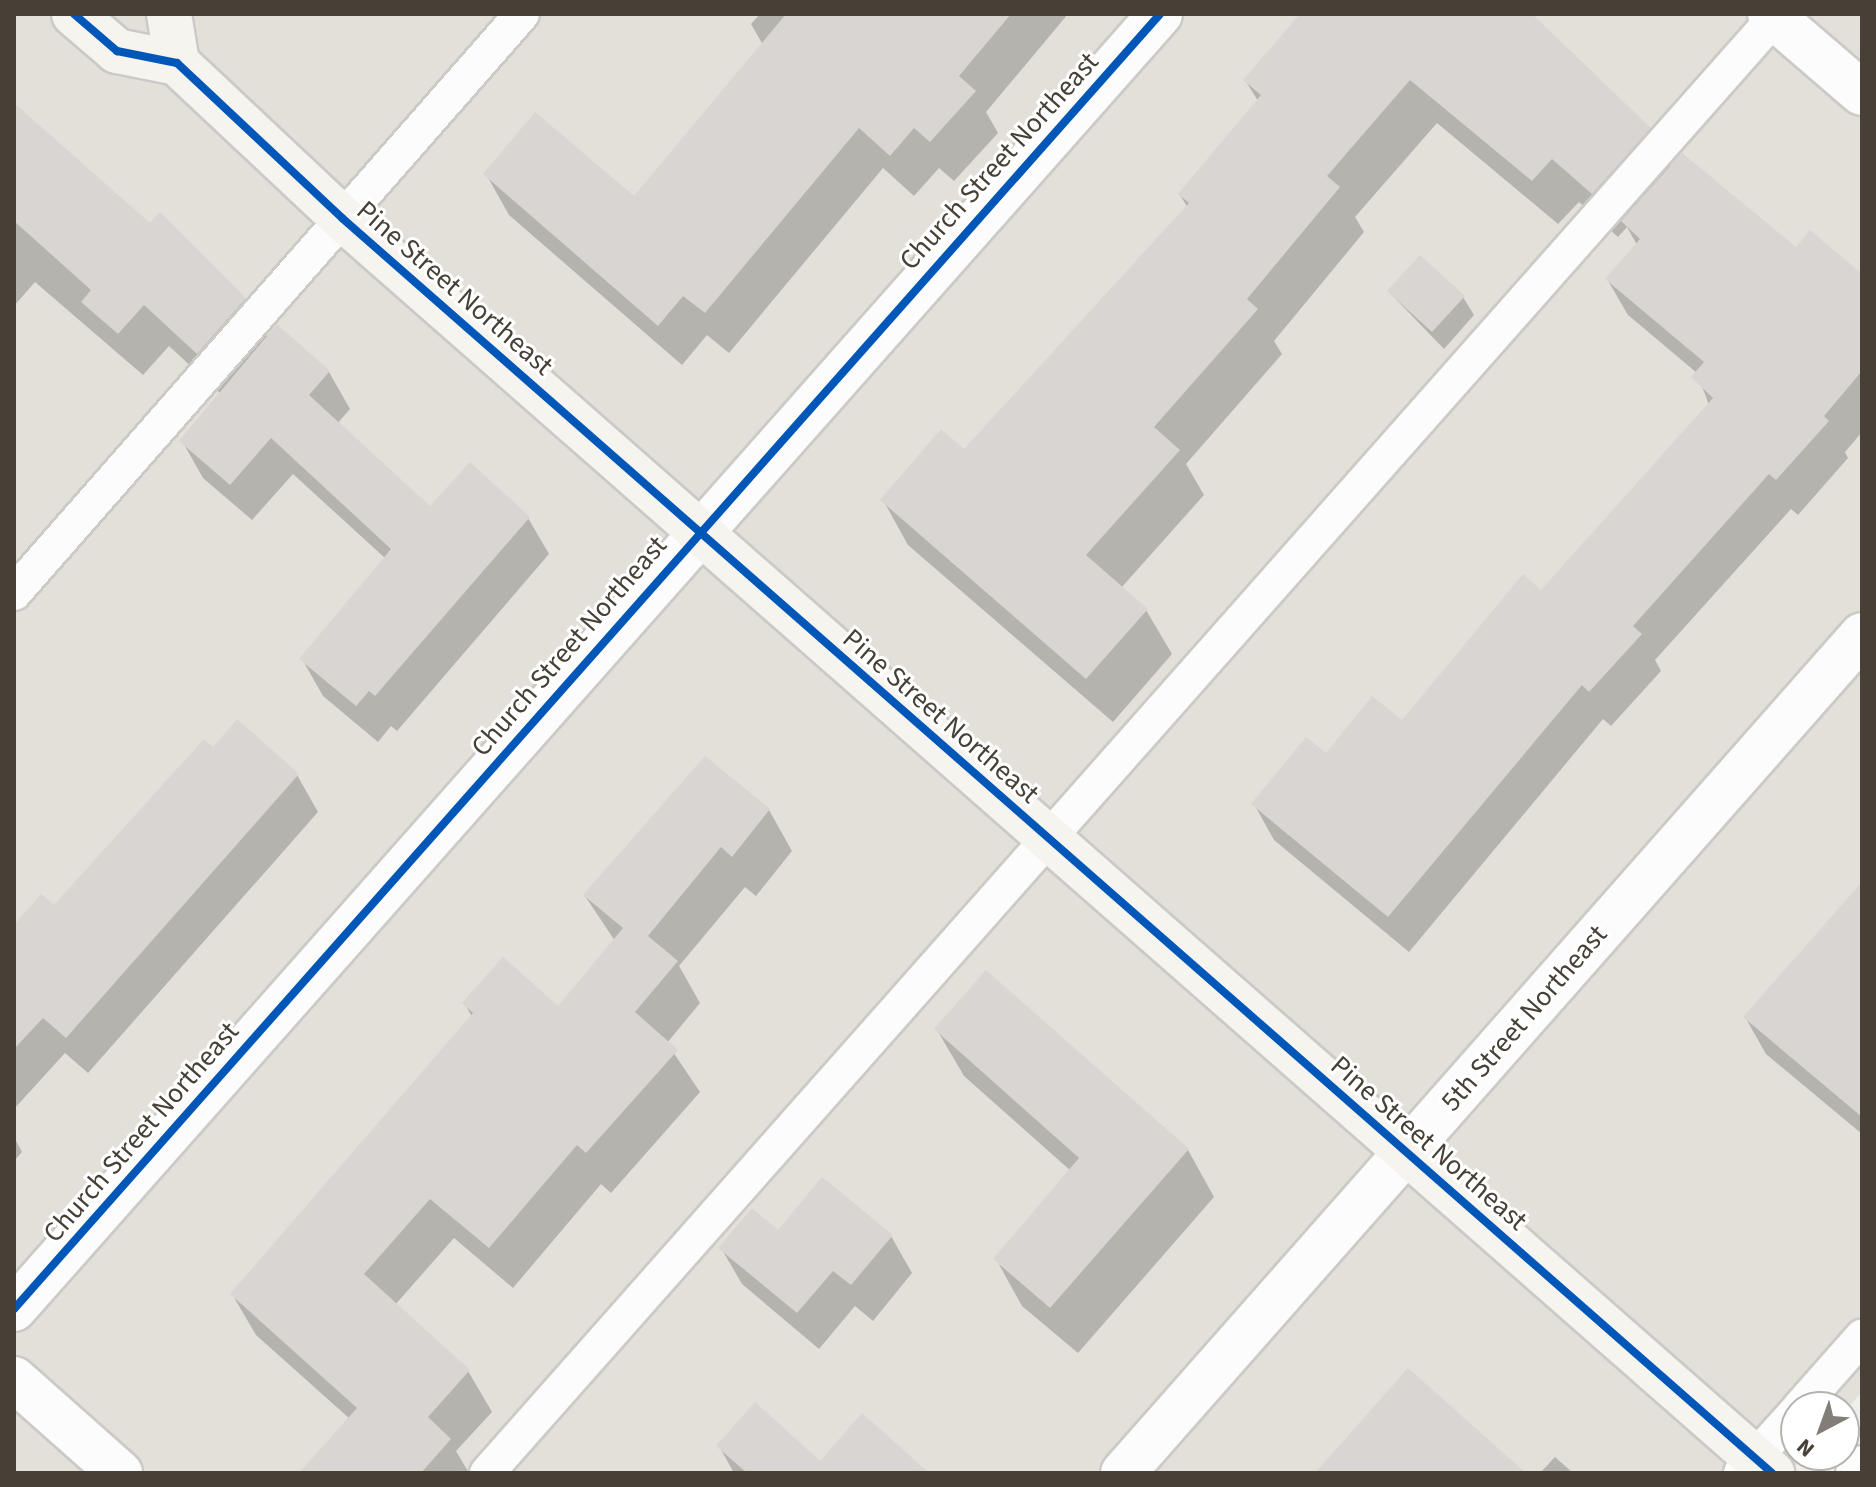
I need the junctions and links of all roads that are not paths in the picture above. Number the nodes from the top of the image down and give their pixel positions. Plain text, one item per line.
1 (74, 14) edge
2 (169, 14) edge
3 (522, 14) edge
4 (1160, 14) edge
5 (1774, 15) edge
6 (177, 63) junction
7 (1862, 93) edge
8 (342, 218) junction
9 (698, 532) junction
10 (14, 593) edge
11 (1862, 635) edge
12 (1048, 839) junction
13 (1406, 1153) junction
14 (14, 1309) edge
15 (1855, 1358) edge
16 (14, 1379) edge
17 (1818, 1391) edge
18 (1780, 1434) edge
19 (1862, 1463) edge
20 (1756, 1468) edge
21 (120, 1473) edge
22 (487, 1473) edge
23 (1123, 1473) edge
24 (1853, 1473) edge

1 - 6 main road
2 - 6 main road
3 - 8 lane
4 - 9 street, Church Street Northeast
5 - 7 street
5 - 12 lane
6 - 8 main road, Pine Street Northeast
8 - 9 main road, Pine Street Northeast
8 - 10 lane
9 - 12 main road, Pine Street Northeast
9 - 14 street, Church Street Northeast
11 - 13 street, 5th Street Northeast
12 - 13 main road, Pine Street Northeast
12 - 22 lane
13 - 20 main road, Pine Street Northeast
13 - 23 street, 5th Street Northeast
15 - 17 lane
16 - 21 street
18 - 20 lane
19 - 24 lane

